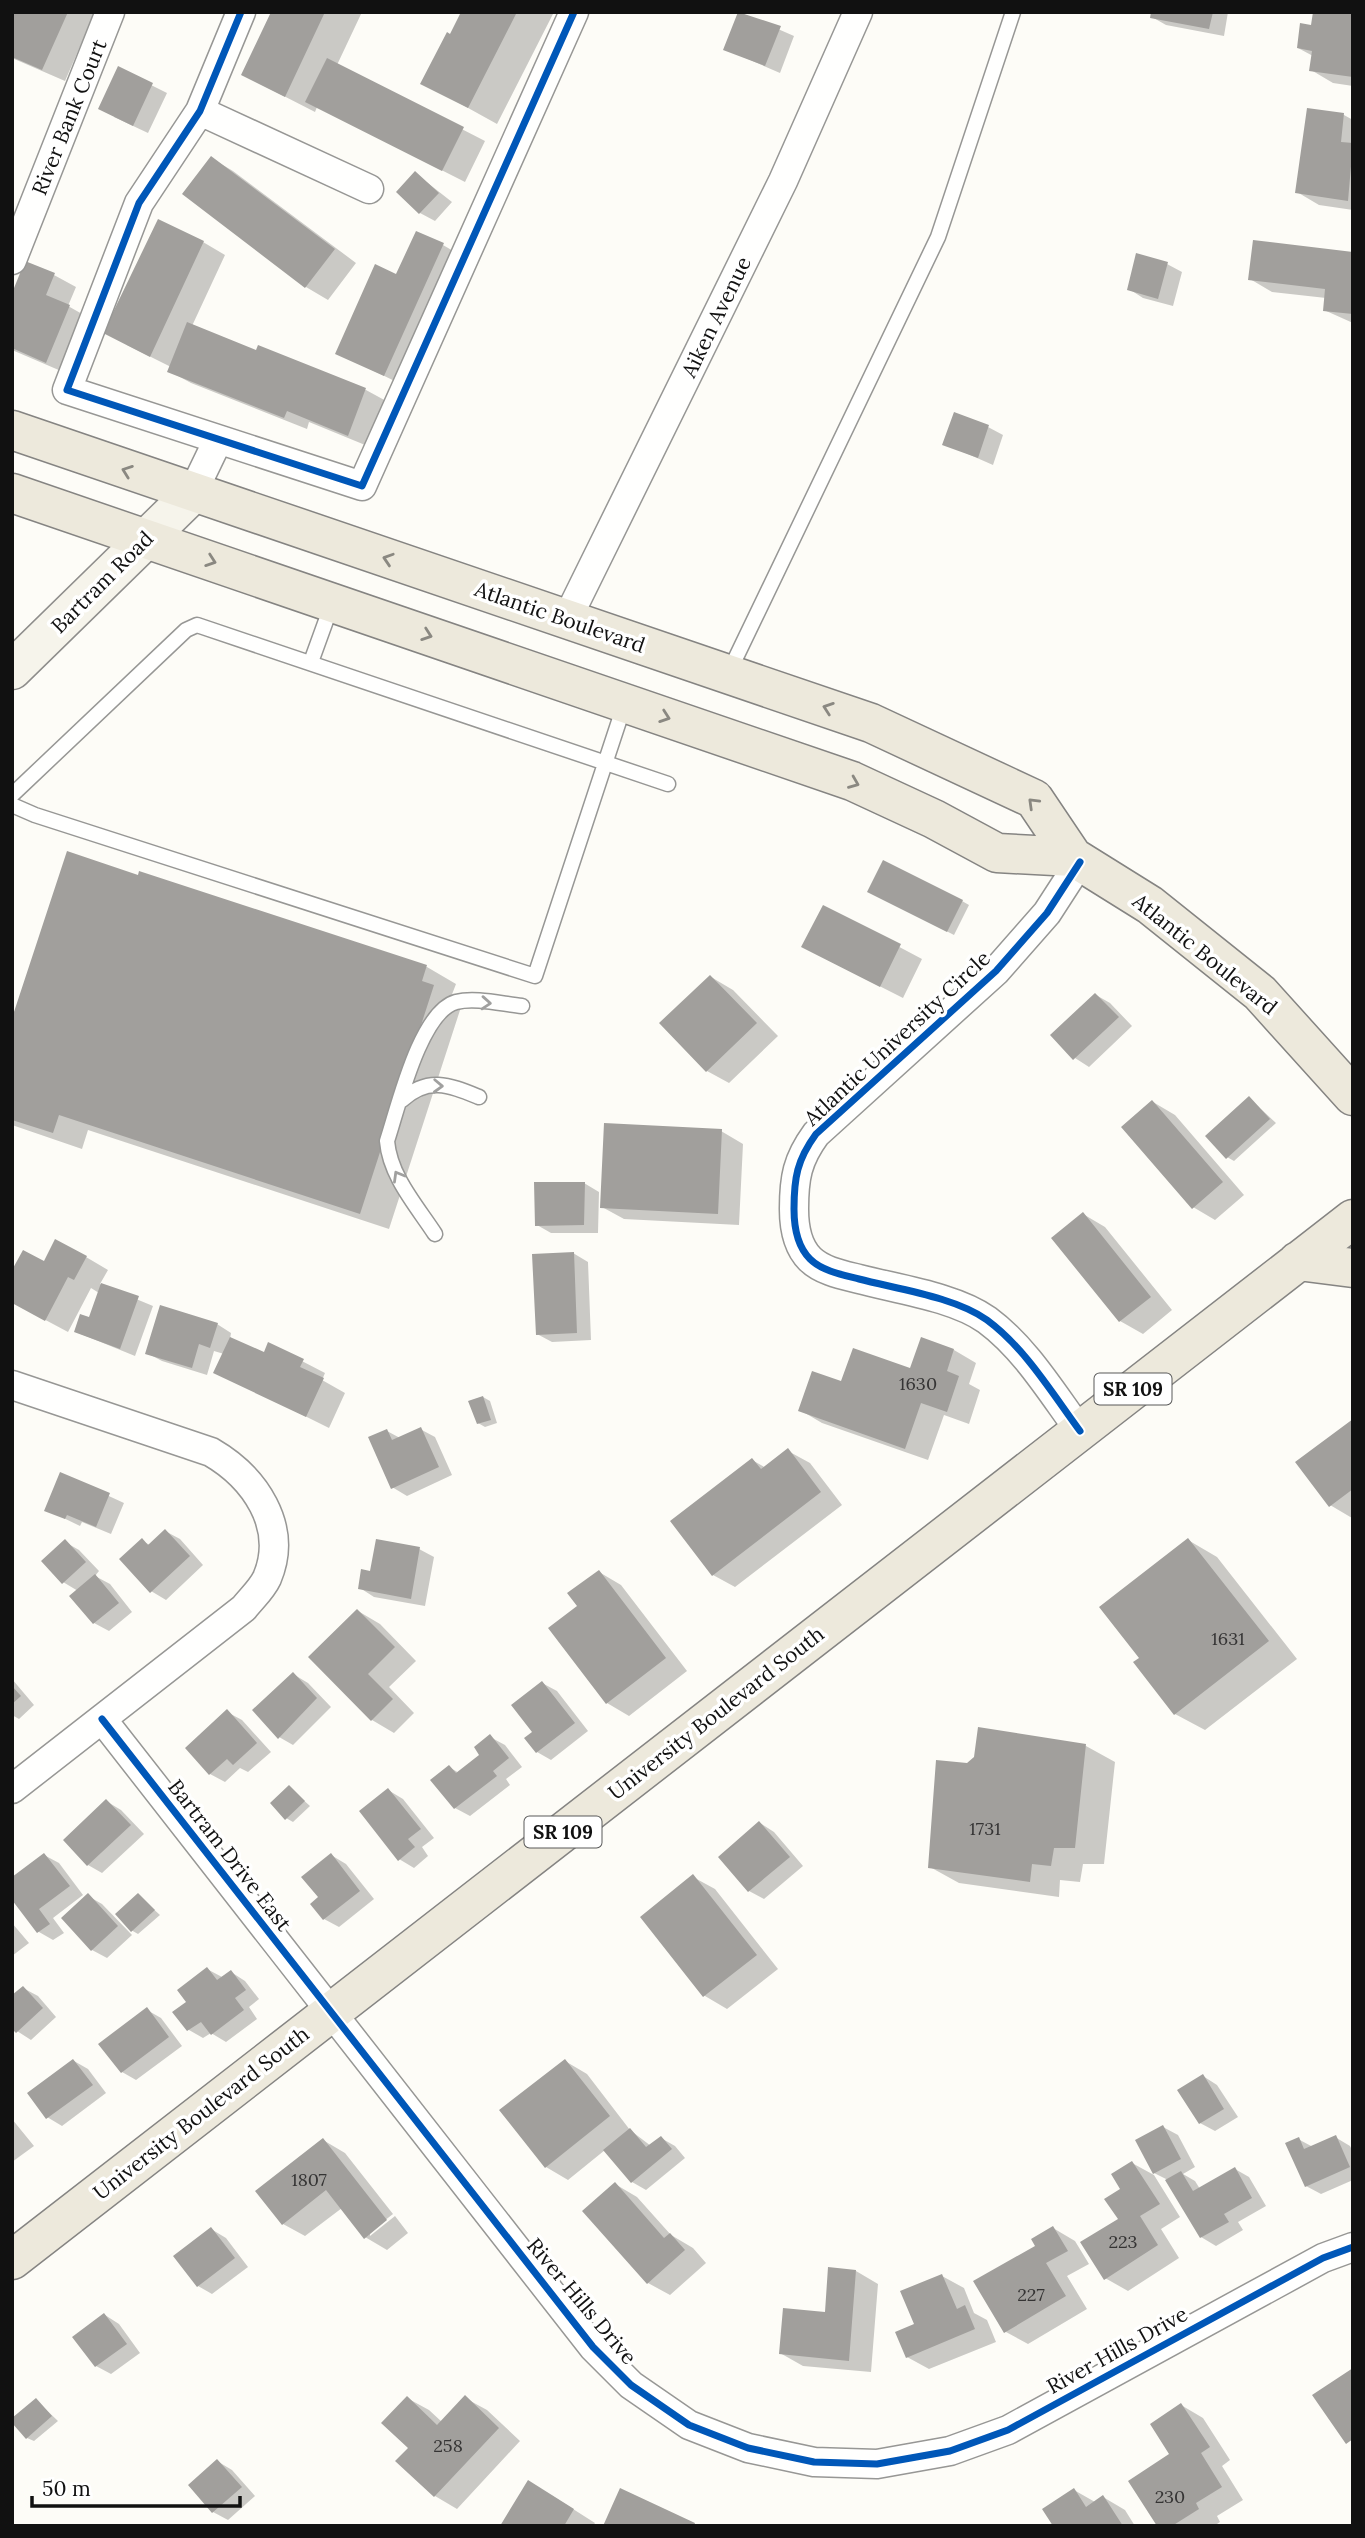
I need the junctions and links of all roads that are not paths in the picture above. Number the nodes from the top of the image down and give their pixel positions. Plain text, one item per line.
1 (110, 12) edge
2 (241, 12) edge
3 (574, 12) edge
4 (858, 12) edge
5 (1013, 12) edge
6 (200, 111) junction
7 (369, 189) dead end
8 (12, 261) edge
9 (12, 430) edge
10 (218, 440) junction
11 (12, 493) edge
12 (192, 494) junction
13 (147, 538) junction
14 (332, 602) junction
15 (567, 619) junction
16 (312, 662) junction
17 (12, 670) edge
18 (728, 674) junction
19 (625, 703) junction
20 (605, 763) junction
21 (668, 784) dead end
22 (12, 795) edge
23 (12, 805) edge
24 (1077, 860) junction
25 (522, 1006) dead end
26 (1337, 1061) edge
27 (1353, 1096) edge
28 (479, 1097) dead end
29 (401, 1101) junction
30 (1353, 1219) edge
31 (435, 1234) dead end
32 (1298, 1261) junction
33 (1353, 1268) edge
34 (12, 1385) edge
35 (1080, 1430) junction
36 (102, 1718) junction
37 (12, 1789) edge
38 (329, 2013) junction
39 (1353, 2246) edge
40 (12, 2260) edge

1 - 8 street, River Bank Court
2 - 6 street
3 - 10 street
4 - 15 street, Aiken Avenue
5 - 18 lane
6 - 7 street
6 - 10 street
12 -> 9 main road, Atlantic Boulevard
10 - 12 street
11 - 13 main road, Atlantic Boulevard
12 - 13 street, Bartram Road
15 -> 12 main road, Atlantic Boulevard
13 -> 14 main road, Atlantic Boulevard
13 - 17 street, Bartram Road
14 - 16 lane
14 -> 19 main road, Atlantic Boulevard
15 - 18 main road, Atlantic Boulevard
16 - 20 lane
16 - 22 lane
24 -> 18 main road, Atlantic Boulevard
19 - 20 lane
19 -> 24 main road, Atlantic Boulevard
20 - 21 lane
20 - 23 lane
24 - 26 main road, Atlantic Boulevard
24 - 35 street, Atlantic University Circle
29 -> 25 lane
26 - 27 main road, Atlantic Boulevard
29 -> 28 lane
31 -> 29 lane
30 - 32 main road, University Boulevard South / SR 109
32 - 33 main road
32 - 35 main road, University Boulevard South / SR 109
34 - 36 street
35 - 38 main road, University Boulevard South / SR 109
36 - 37 street
36 - 38 street, Bartram Drive East
38 - 39 street, River Hills Drive
38 - 40 main road, University Boulevard South / SR 109

